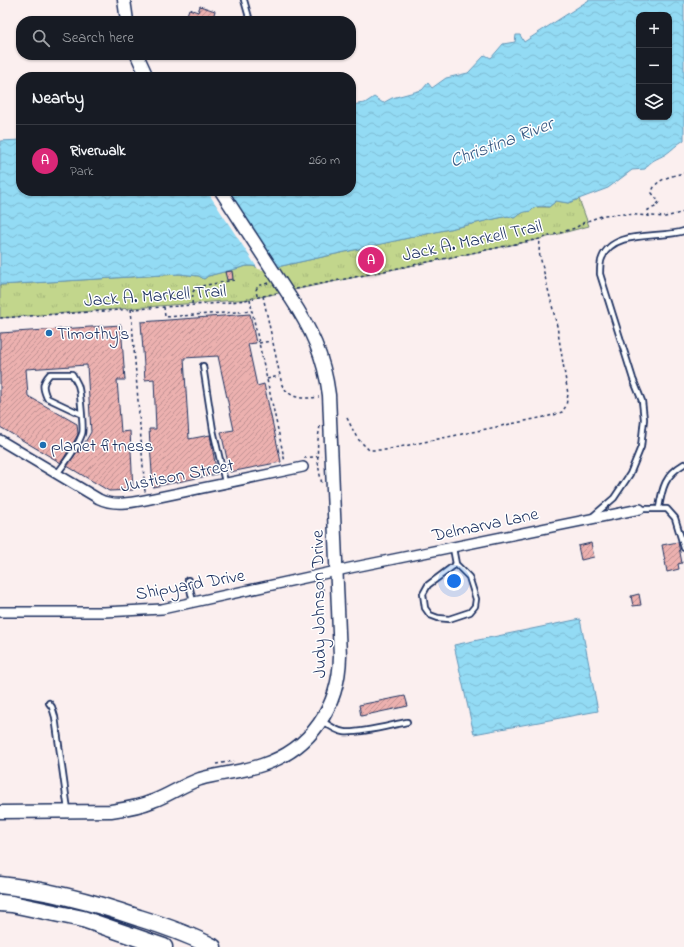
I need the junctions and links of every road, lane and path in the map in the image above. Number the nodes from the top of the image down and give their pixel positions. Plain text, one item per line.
1 (124, 0) edge
2 (244, 0) edge
3 (126, 16) edge
4 (249, 16) edge
5 (139, 60) edge
6 (145, 72) edge
7 (684, 173) edge
8 (224, 196) edge
9 (684, 212) edge
10 (649, 216) junction
11 (684, 231) edge
12 (540, 239) junction
13 (234, 280) dead end
14 (270, 282) dead end
15 (288, 293) junction
16 (263, 296) junction
17 (257, 297) junction
18 (250, 299) junction
19 (192, 304) junction
20 (164, 306) junction
21 (131, 309) junction
22 (252, 311) junction
23 (0, 318) edge
24 (272, 341) junction
25 (259, 344) junction
26 (203, 366) dead end
27 (279, 376) junction
28 (267, 379) junction
29 (319, 392) dead end
30 (319, 397) junction
31 (320, 403) dead end
32 (81, 414) junction
33 (347, 418) dead end
34 (320, 425) dead end
35 (0, 440) edge
36 (332, 455) junction
37 (317, 457) junction
38 (285, 460) junction
39 (291, 460) dead end
40 (303, 462) joint
41 (684, 464) edge
42 (287, 470) junction
43 (57, 474) junction
44 (225, 482) junction
45 (322, 485) dead end
46 (145, 500) junction
47 (659, 508) junction
48 (640, 509) joint
49 (589, 520) junction
50 (453, 548) junction
51 (684, 548) edge
52 (456, 564) junction
53 (317, 566) dead end
54 (332, 572) junction
55 (188, 580) dead end
56 (328, 592) dead end
57 (193, 602) junction
58 (0, 612) edge
59 (49, 703) dead end
60 (322, 720) junction
61 (407, 722) dead end
62 (238, 760) dead end
63 (213, 765) dead end
64 (68, 811) junction
65 (0, 812) edge
66 (7, 886) edge
67 (6, 904) edge
68 (164, 947) edge
69 (213, 947) edge

1 - 3 street
2 - 4 lane
5 - 6 street
7 - 10 path
8 - 15 street, Judy Johnson Drive, bridge
9 - 10 path, Jack A. Markell Trail
10 - 12 path, Jack A. Markell Trail
11 - 49 lane
12 - 15 path, Jack A. Markell Trail
12 - 33 path
13 - 19 path
14 - 17 path
15 - 16 path, Jack A. Markell Trail
15 - 36 street, Judy Johnson Drive
16 - 17 path, Jack A. Markell Trail
16 - 24 path
17 - 18 path, Jack A. Markell Trail
18 - 19 path, Jack A. Markell Trail
18 - 22 path
19 - 20 path, Jack A. Markell Trail
20 - 21 path, Jack A. Markell Trail
20 - 22 path
21 - 23 path, Jack A. Markell Trail
21 - 46 path
22 - 25 path
24 - 25 path
24 - 27 path
25 - 28 path
26 - 44 lane
27 - 28 path
27 - 30 path
28 - 38 path
29 - 30 path
30 - 31 path
32 - 32 lane
32 - 43 lane
34 - 37 path
35 - 43 street, Justison Street
36 - 37 path
36 - 54 street, Judy Johnson Drive
37 - 40 path
37 - 45 path
38 - 39 path
38 - 42 path
40 - 42 street, Justison Street
41 - 47 lane
42 - 44 street, Justison Street
43 - 46 street, Justison Street
44 - 46 street, Justison Street
47 - 48 lane
47 - 51 lane
48 - 49 street, Delmarva Lane
49 - 50 street, Delmarva Lane
50 - 52 lane
50 - 54 street, Delmarva Lane
52 - 52 lane
53 - 54 path
54 - 56 path
54 - 57 street, Shipyard Drive
54 - 60 street, Judy Johnson Drive
55 - 57 lane
57 - 58 street, Shipyard Drive
59 - 64 lane
60 - 61 lane
60 - 64 street, Judy Johnson Drive
62 - 63 path
64 - 65 street, Judy Johnson Drive
66 - 69 highway
67 - 68 highway

